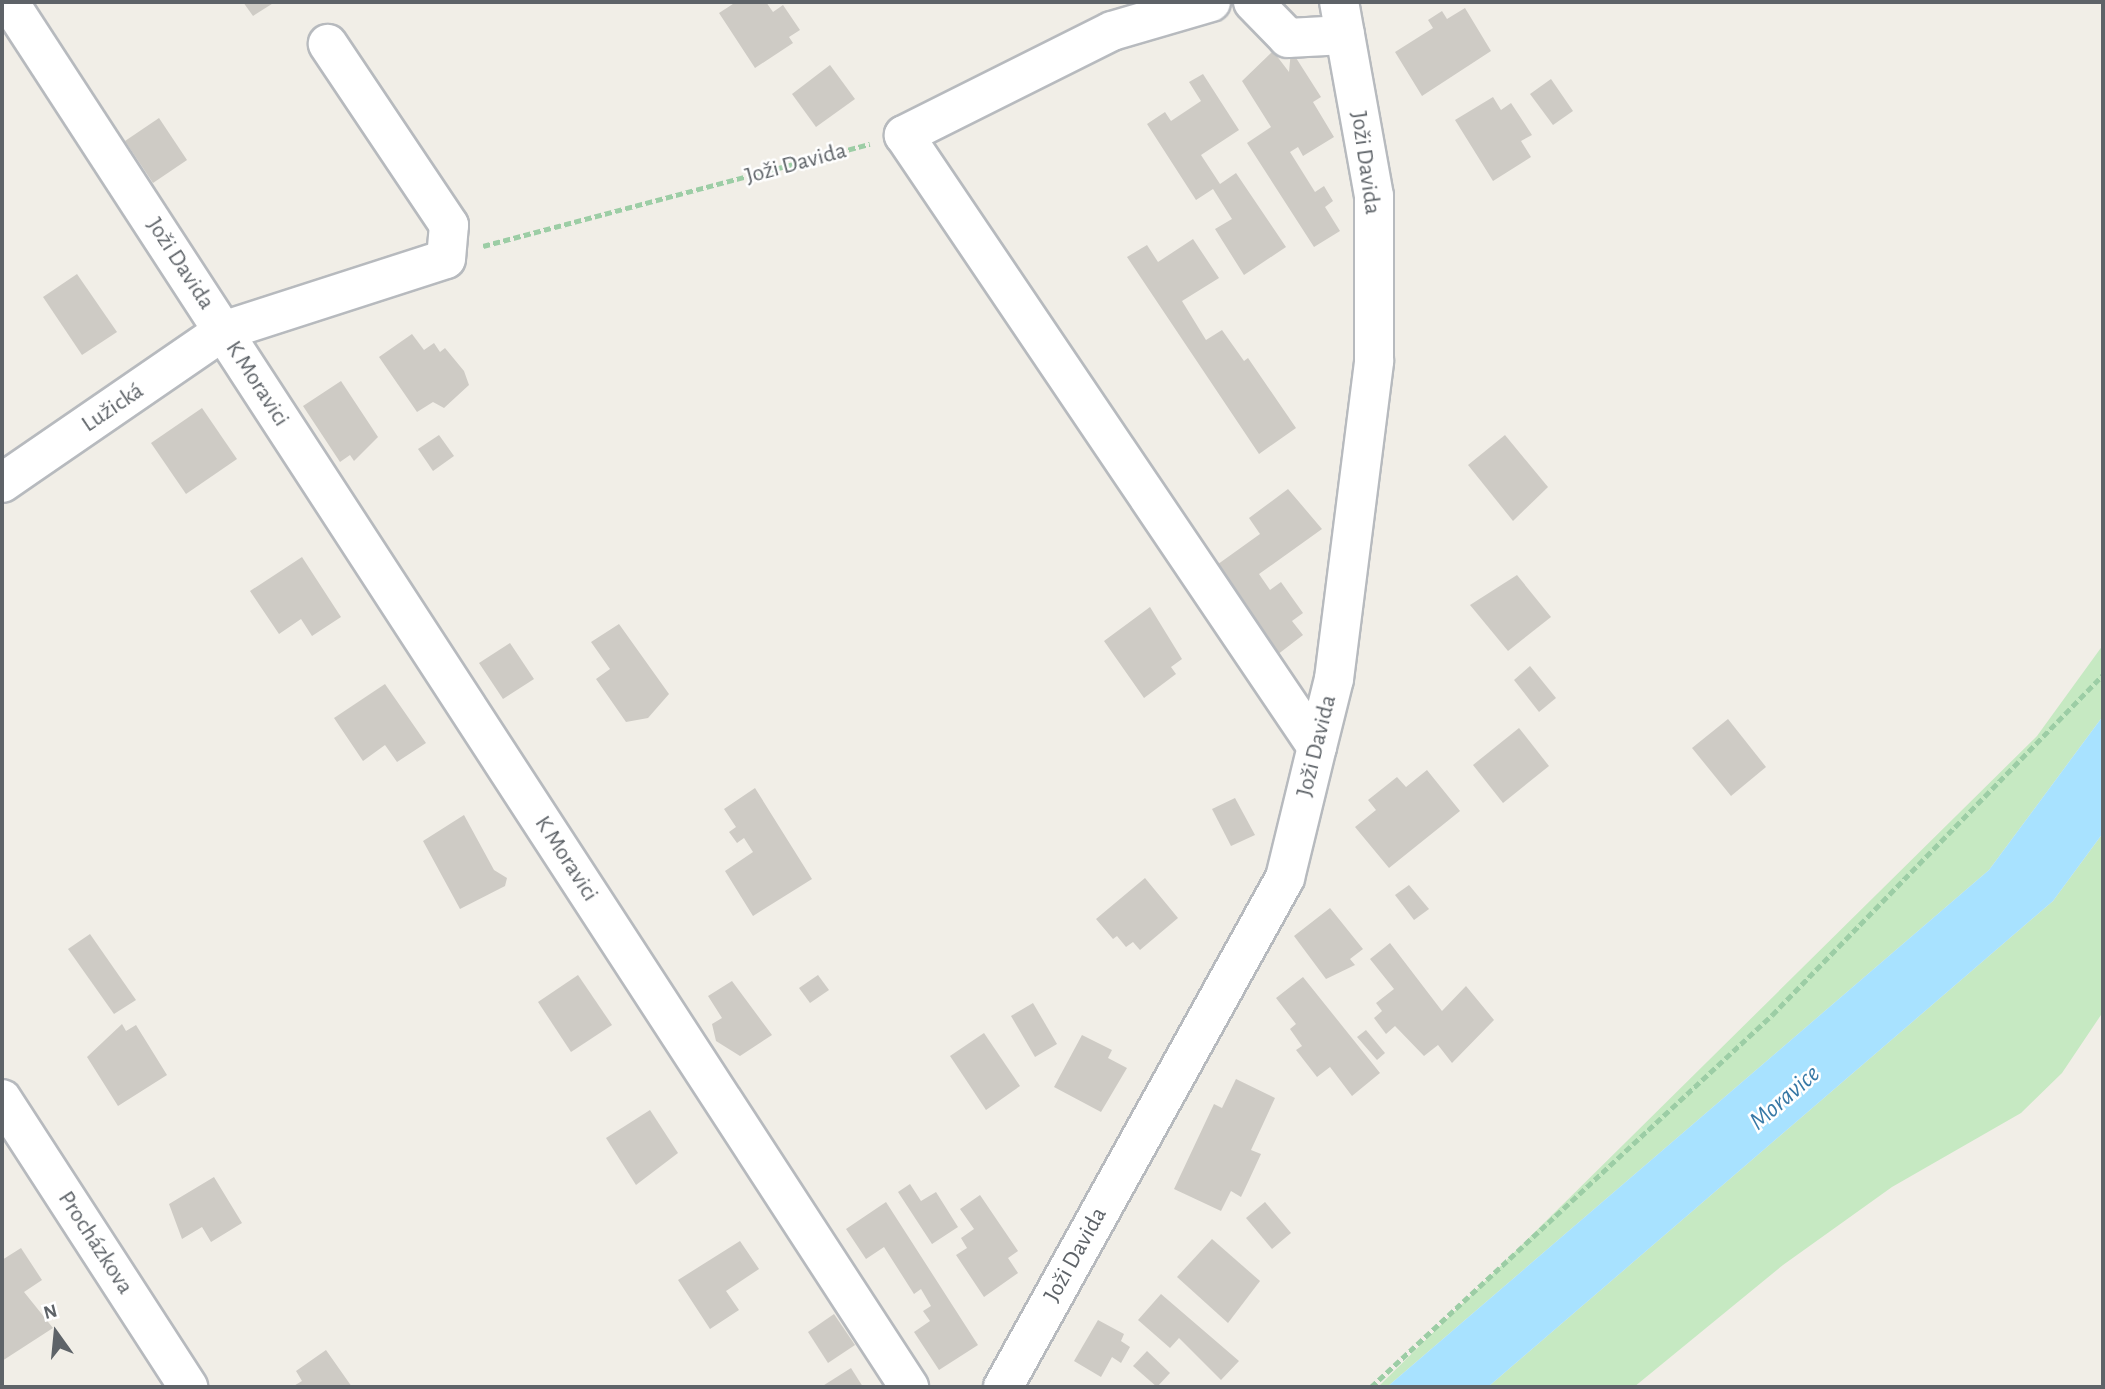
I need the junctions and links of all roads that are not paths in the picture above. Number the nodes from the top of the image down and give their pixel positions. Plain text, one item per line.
1 (9, 2) edge
2 (1211, 2) edge
3 (1253, 2) edge
4 (1342, 18) edge
5 (328, 44) dead end
6 (223, 331) junction
7 (2, 483) edge
8 (1317, 747) junction
9 (2, 1099) edge
10 (188, 1387) edge
11 (909, 1387) edge
12 (1003, 1387) edge

1 - 6 street, Joži Davida
2 - 8 street
3 - 4 street, Joži Davida
4 - 8 street, Joži Davida
5 - 6 street, Joži Davida
6 - 7 street, Lužická
6 - 11 street, K Moravici
8 - 12 street, Joži Davida
9 - 10 street, Procházkova

